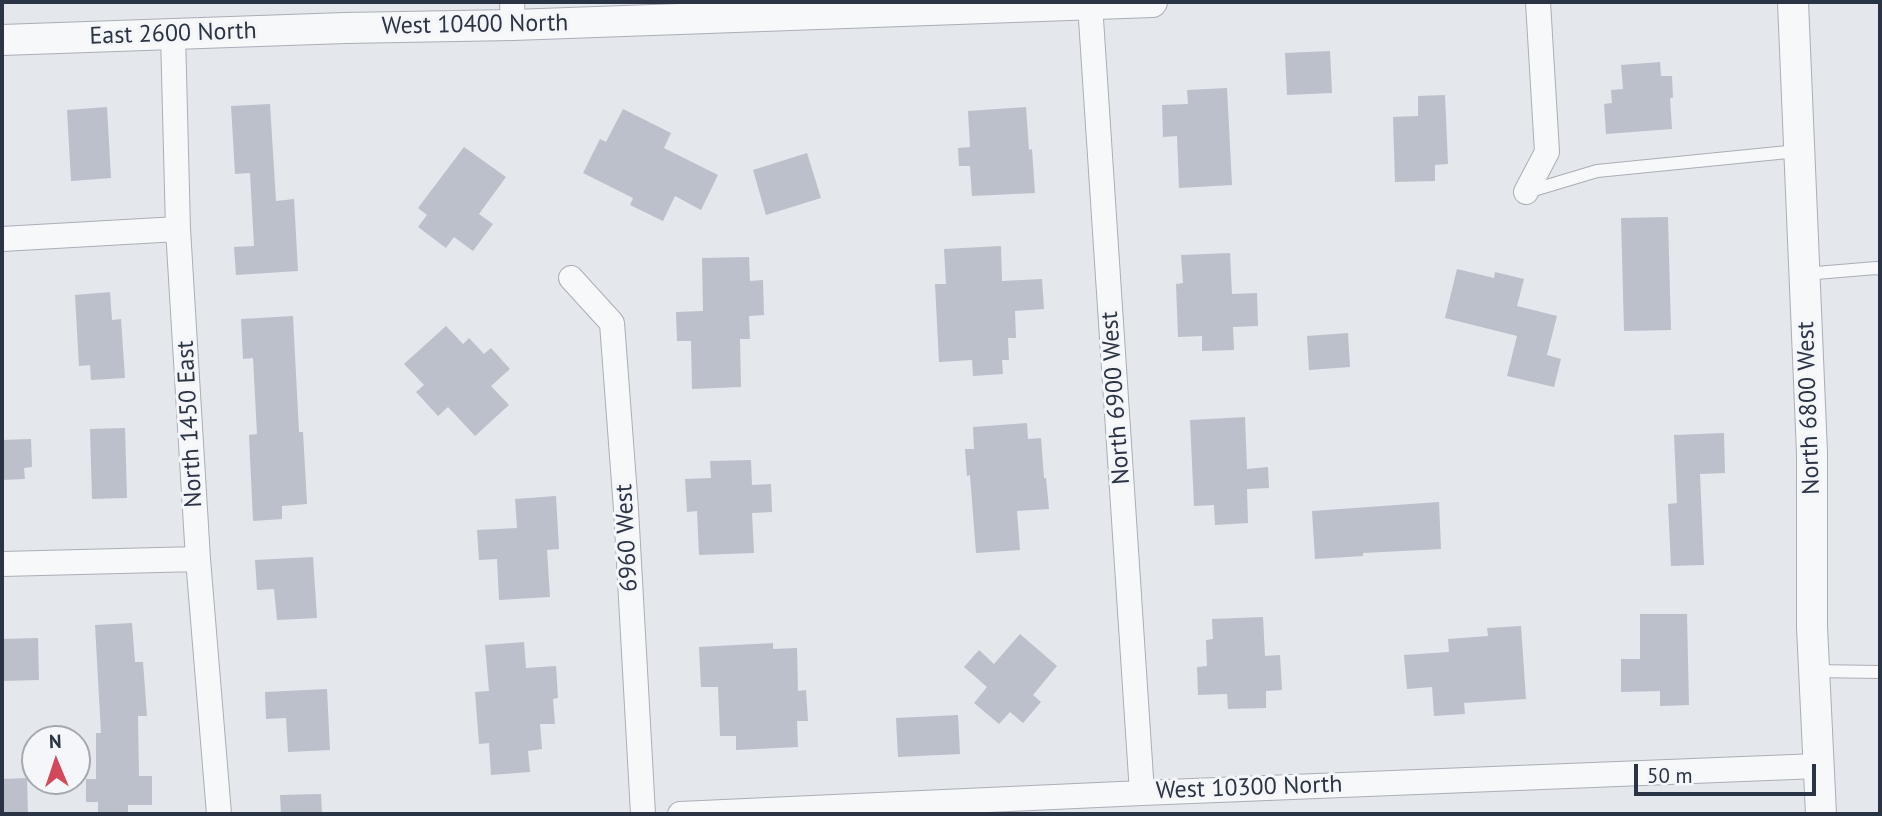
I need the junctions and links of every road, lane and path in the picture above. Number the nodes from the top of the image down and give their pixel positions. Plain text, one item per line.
1 (1152, 2) edge
2 (1538, 2) edge
3 (1793, 2) edge
4 (1090, 4) junction
5 (512, 13) edge
6 (345, 28) joint
7 (173, 34) junction
8 (2, 40) edge
9 (1799, 151) junction
10 (1526, 192) joint
11 (178, 229) junction
12 (2, 239) edge
13 (1880, 269) edge
14 (1804, 274) junction
15 (571, 278) dead end
16 (198, 559) junction
17 (2, 564) edge
18 (1814, 671) junction
19 (1880, 672) edge
20 (1818, 766) junction
21 (1142, 793) junction
22 (219, 814) edge
23 (643, 814) edge
24 (680, 814) edge
25 (1821, 814) edge

1 - 4 street, West 10400 North
2 - 10 street
3 - 9 street, North 6800 West
4 - 5 street, West 10400 North
4 - 21 street, North 6900 West
5 - 6 street, West 10400 North
6 - 7 street, East 2600 North
7 - 8 street, East 2600 North
7 - 11 street, North 1450 East
9 - 10 lane
9 - 14 street, North 6800 West
11 - 12 street
11 - 16 street, North 1450 East
13 - 14 lane
14 - 18 street, North 6800 West
15 - 23 street, 6960 West
16 - 17 street
16 - 22 street, North 1450 East
18 - 19 lane
18 - 20 street, North 6800 West
20 - 21 street, West 10300 North
20 - 25 street, North 6800 West
21 - 24 street, West 10300 North

